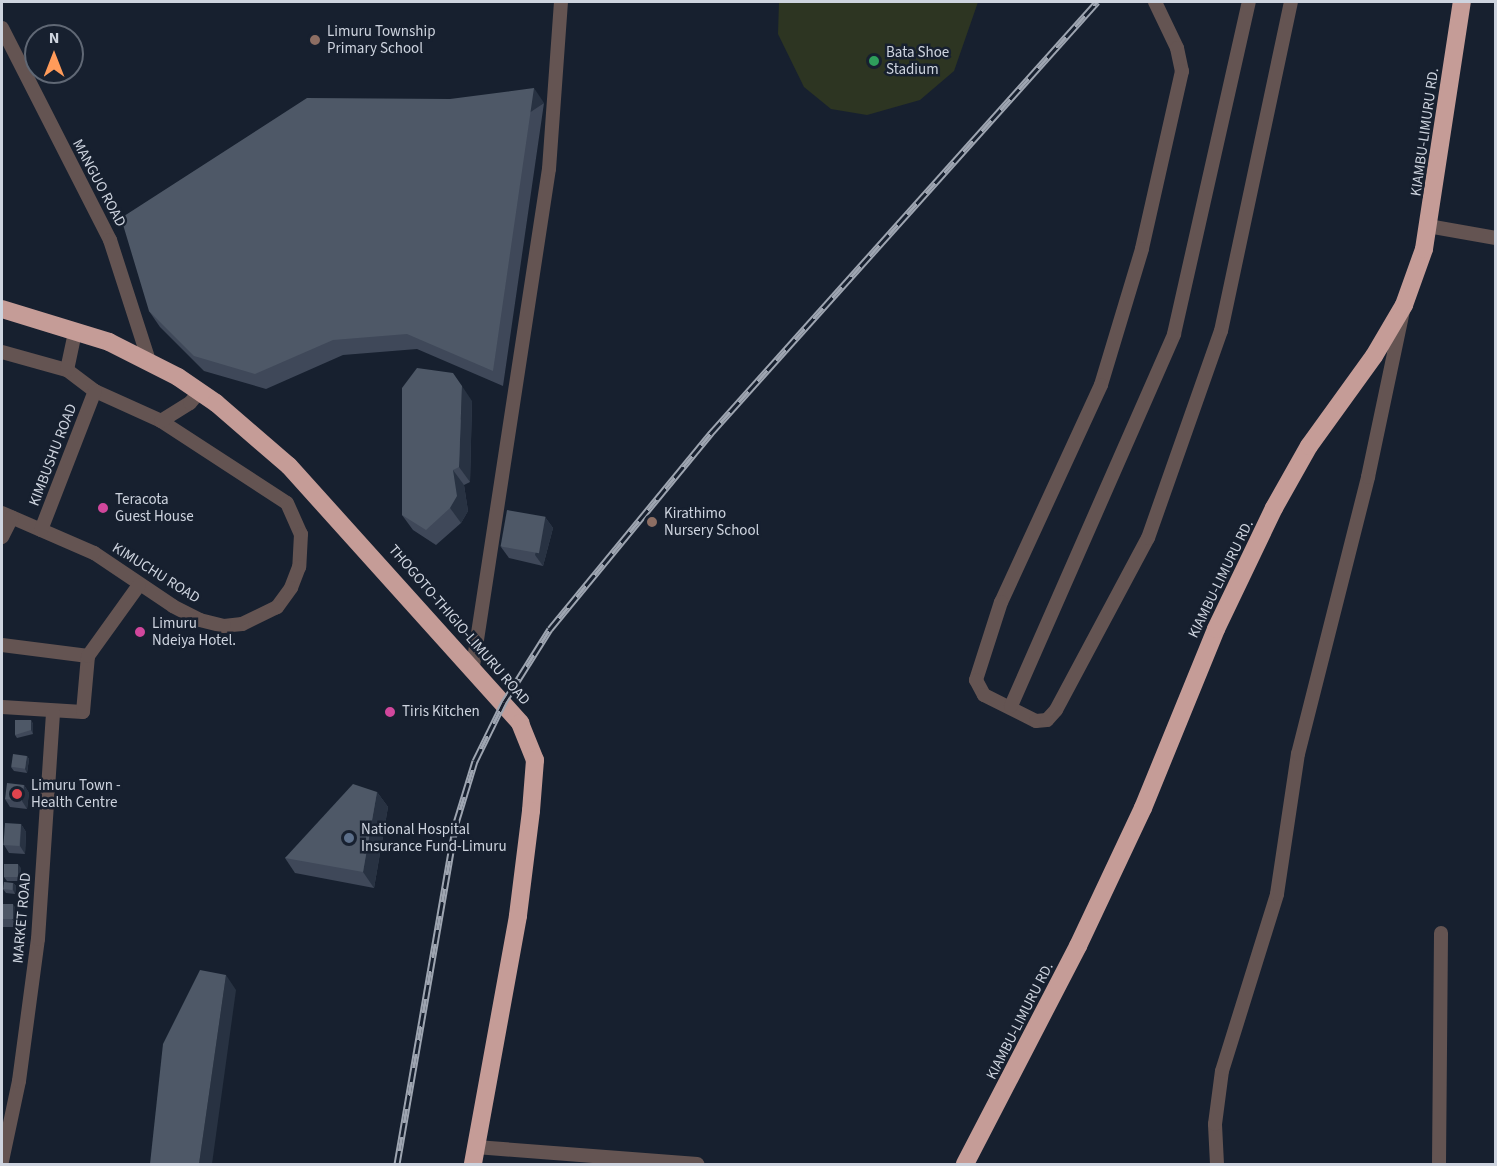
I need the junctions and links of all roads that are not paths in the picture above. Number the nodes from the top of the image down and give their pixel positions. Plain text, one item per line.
1 (561, 2) edge
2 (1155, 2) edge
3 (1249, 2) edge
4 (1291, 2) edge
5 (1462, 2) edge
6 (2, 28) edge
7 (1428, 226) junction
8 (1496, 238) edge
9 (1404, 305) junction
10 (2, 309) edge
11 (75, 331) junction
12 (2, 352) edge
13 (149, 361) junction
14 (67, 370) junction
15 (95, 391) junction
16 (201, 391) junction
17 (161, 421) junction
18 (7, 515) edge
19 (41, 530) junction
20 (2, 537) edge
21 (139, 585) junction
22 (2, 645) edge
23 (88, 656) junction
24 (473, 666) junction
25 (1011, 706) junction
26 (2, 707) edge
27 (53, 711) junction
28 (1441, 933) dead end
29 (7, 1109) edge
30 (474, 1156) edge
31 (2, 1161) edge
32 (697, 1164) edge
33 (965, 1164) edge
34 (1217, 1164) edge
35 (1439, 1164) edge

1 - 24 street
2 - 25 street
3 - 25 street
4 - 25 street
5 - 7 highway, KIAMBU-LIMURU RD.
6 - 13 street, MANGUO ROAD
7 - 8 street
7 - 9 highway, KIAMBU-LIMURU RD.
9 - 33 highway, KIAMBU-LIMURU RD.
9 - 34 street
10 - 11 highway, THOGOTO-THIGIO-LIMURU ROAD
11 - 13 highway, THOGOTO-THIGIO-LIMURU ROAD
11 - 14 street
12 - 14 street, KIMUCHU ROAD
13 - 16 highway, THOGOTO-THIGIO-LIMURU ROAD
14 - 15 street, KIMUCHU ROAD
15 - 17 street, KIMUCHU ROAD
15 - 19 street, KIMBUSHU ROAD
16 - 17 street
16 - 24 highway, THOGOTO-THIGIO-LIMURU ROAD
17 - 21 street, KIMUCHU ROAD
18 - 19 street, KIMUCHU ROAD
18 - 20 street
19 - 21 street, KIMUCHU ROAD
21 - 23 street
22 - 23 street
23 - 27 street
24 - 30 highway, THOGOTO-THIGIO-LIMURU ROAD
26 - 27 street
27 - 29 street, MARKET ROAD
28 - 35 street
29 - 31 street, MARKET ROAD
30 - 32 street

